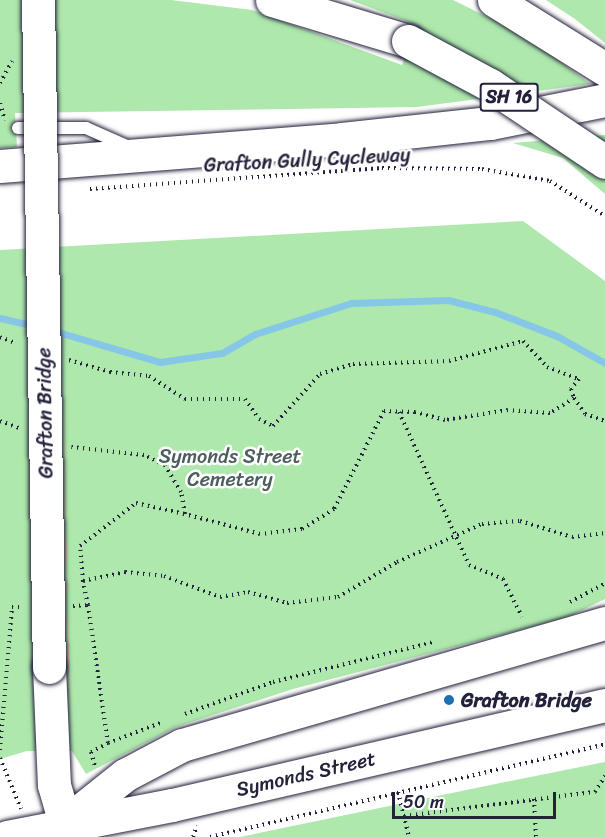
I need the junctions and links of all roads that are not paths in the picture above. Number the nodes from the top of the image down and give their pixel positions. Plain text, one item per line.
1 (38, 0) edge
2 (272, 0) edge
3 (494, 0) edge
4 (605, 69) edge
5 (605, 100) edge
6 (18, 128) dead end
7 (146, 155) junction
8 (605, 162) edge
9 (0, 166) edge
10 (605, 623) edge
11 (605, 705) edge
12 (67, 830) edge
13 (7, 837) edge

1 - 12 main road, Grafton Bridge, bridge
2 - 8 main road, SH 16, bridge
3 - 4 main road
5 - 7 main road
6 - 7 lane
7 - 9 main road
10 - 12 main road
11 - 12 main road, Symonds Street
12 - 13 main road, Symonds Street

